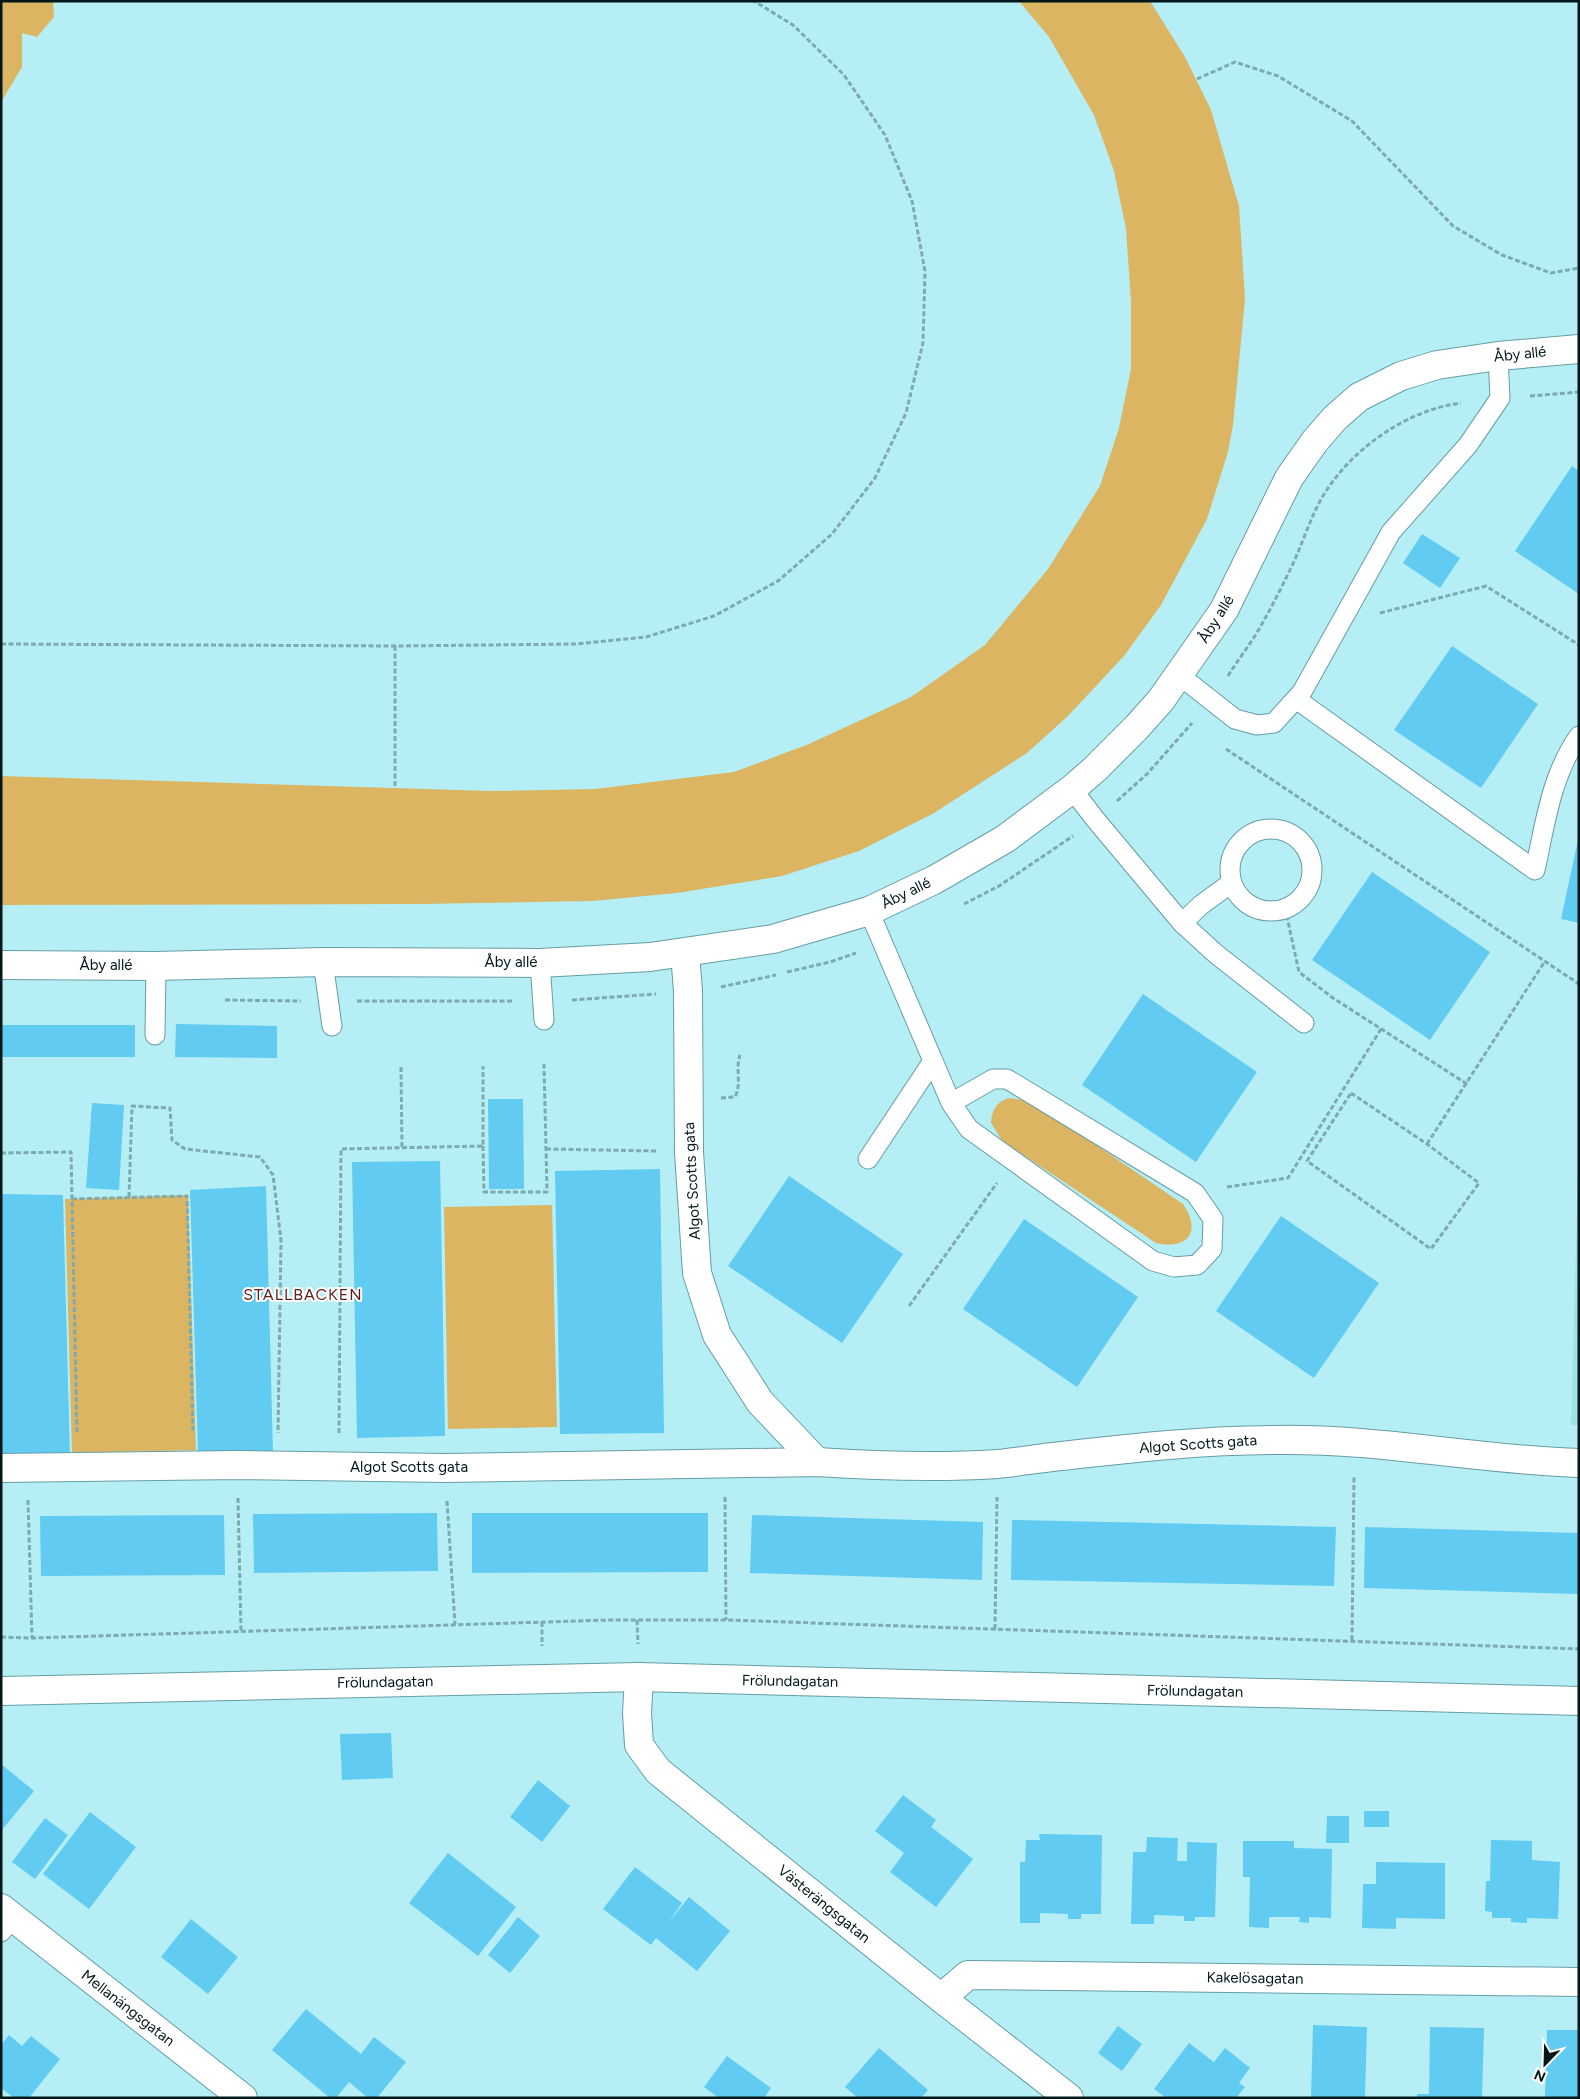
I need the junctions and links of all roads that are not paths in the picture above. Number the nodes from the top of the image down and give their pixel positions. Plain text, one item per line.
1 (1579, 349) edge
2 (1498, 356) junction
3 (1179, 675) junction
4 (1296, 699) junction
5 (1576, 743) edge
6 (1072, 789) junction
7 (1231, 883) junction
8 (869, 910) junction
9 (1182, 923) junction
10 (685, 953) junction
11 (323, 962) junction
12 (540, 963) junction
13 (1, 965) edge
14 (156, 966) junction
15 (544, 1020) dead end
16 (1304, 1023) dead end
17 (332, 1026) dead end
18 (155, 1035) dead end
19 (933, 1061) junction
20 (951, 1103) junction
21 (868, 1159) dead end
22 (817, 1462) junction
23 (1579, 1463) edge
24 (14, 1469) edge
25 (639, 1677) junction
26 (1, 1691) edge
27 (1579, 1701) edge
28 (5, 1919) edge
29 (1579, 1982) edge
30 (941, 1998) junction
31 (243, 2098) edge
32 (1069, 2098) edge

1 - 2 street, Åby allé
2 - 3 street, Åby allé
2 - 4 lane
3 - 4 lane
3 - 6 street, Åby allé
4 - 5 lane
6 - 8 street, Åby allé
6 - 9 lane
7 - 7 lane
7 - 9 lane
8 - 10 street, Åby allé
8 - 19 lane
9 - 16 lane
10 - 12 street, Åby allé
10 - 22 street, Algot Scotts gata
11 - 12 street, Åby allé
11 - 14 street, Åby allé
11 - 17 lane
12 - 15 lane
13 - 14 street, Åby allé
14 - 18 lane
19 - 20 lane
19 - 21 lane
20 - 20 lane
22 - 23 street, Algot Scotts gata
22 - 24 street, Algot Scotts gata
25 - 26 street, Frölundagatan
25 - 27 street, Frölundagatan
25 - 30 street, Västerängsgatan
28 - 31 street, Mellanängsgatan
29 - 30 street, Kakelösagatan
30 - 32 street, Västerängsgatan

